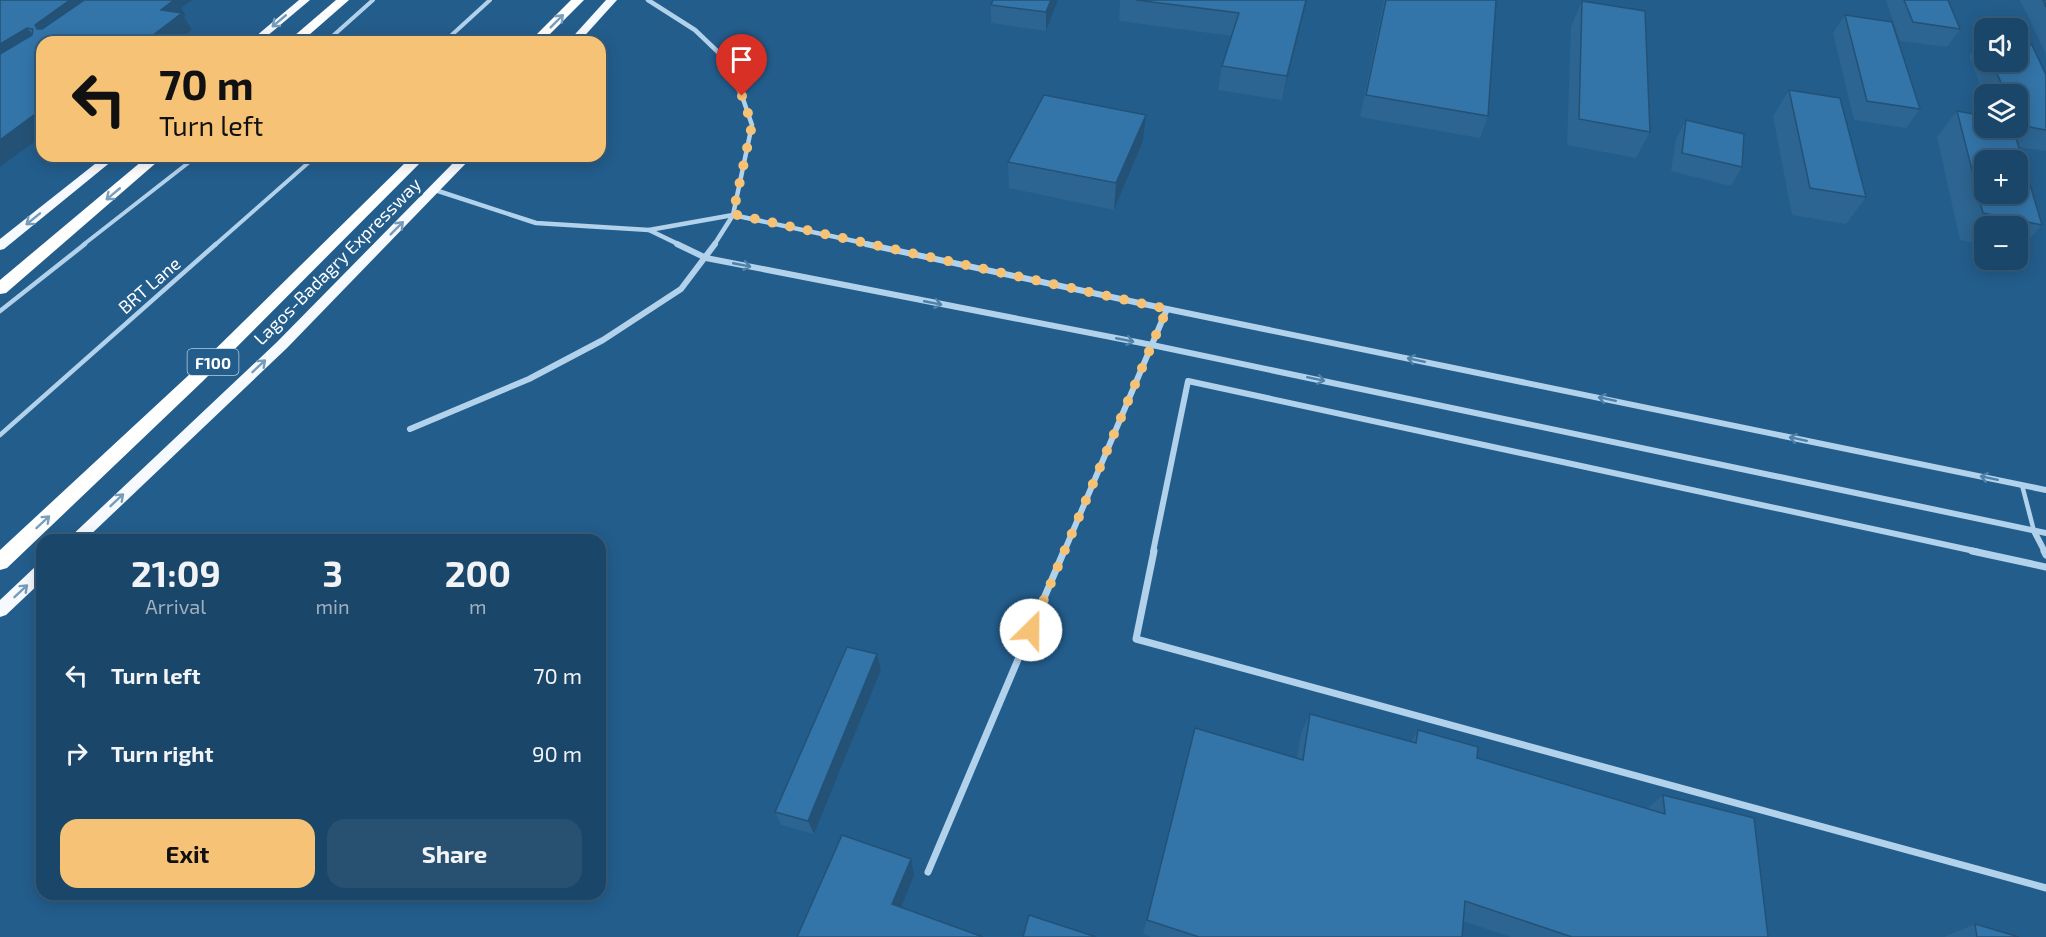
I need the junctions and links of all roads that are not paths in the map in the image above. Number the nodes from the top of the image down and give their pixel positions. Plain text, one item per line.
1 (305, 0) edge
2 (326, 0) edge
3 (343, 0) edge
4 (373, 0) edge
5 (490, 0) edge
6 (578, 0) edge
7 (612, 0) edge
8 (648, 0) edge
9 (261, 36) edge
10 (287, 36) edge
11 (300, 36) edge
12 (333, 36) edge
13 (451, 36) edge
14 (542, 36) edge
15 (579, 36) edge
16 (105, 162) edge
17 (150, 162) edge
18 (189, 162) edge
19 (309, 162) edge
20 (414, 162) edge
21 (461, 162) edge
22 (435, 190) junction
23 (733, 214) junction
24 (649, 230) junction
25 (0, 246) edge
26 (706, 258) junction
27 (0, 290) edge
28 (1167, 309) junction
29 (0, 312) edge
30 (1152, 345) junction
31 (410, 429) dead end
32 (0, 435) edge
33 (2022, 485) junction
34 (2046, 490) edge
35 (2034, 531) junction
36 (2046, 533) edge
37 (81, 534) edge
38 (2046, 555) edge
39 (0, 562) edge
40 (2046, 567) edge
41 (36, 577) edge
42 (0, 610) edge
43 (928, 872) dead end
44 (2046, 888) edge

1 -> 9 main road
2 - 10 highway
3 - 11 highway
4 - 12 lane
5 - 13 lane
14 -> 6 highway
7 - 15 main road
8 - 23 street
16 -> 25 main road
17 -> 27 highway
18 - 29 lane
19 - 32 lane, BRT Lane
39 -> 20 highway, Lagos-Badagry Expressway / F100
21 - 22 main road, Lagos-Badagry Expressway
22 - 24 street
37 -> 22 main road, Lagos-Badagry Expressway
23 - 24 street
23 - 26 street
23 - 28 street
24 - 26 street
26 -> 30 street
26 - 31 street
28 - 30 street
33 -> 28 street
30 -> 35 street
30 - 43 street
33 - 34 street
33 - 35 lane
35 - 36 street
35 - 38 street
40 - 44 street
42 -> 41 main road

